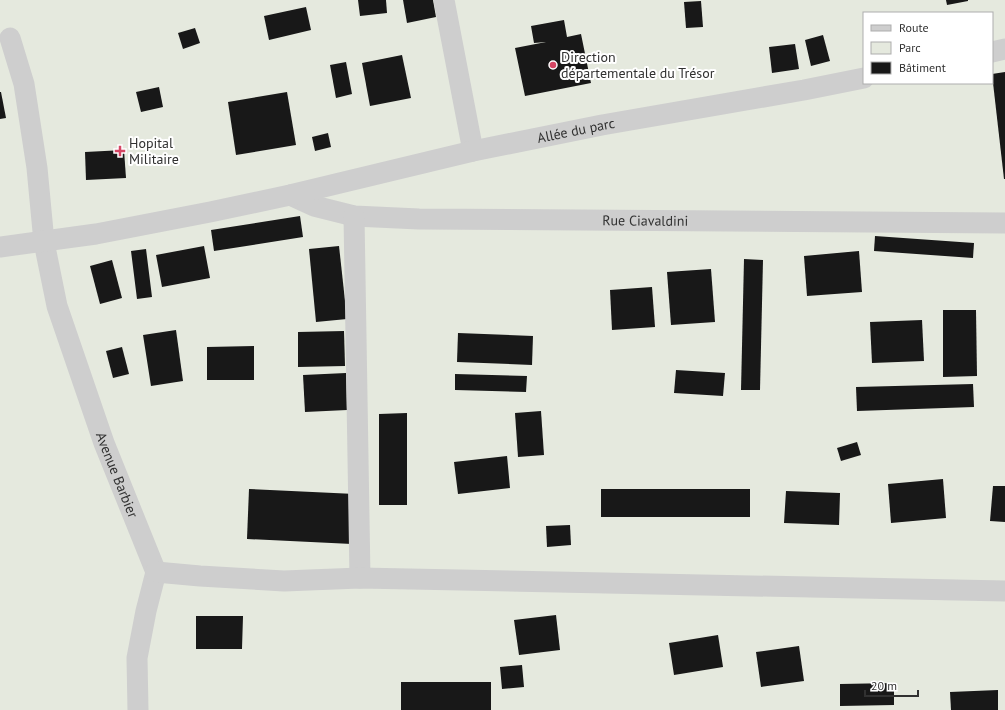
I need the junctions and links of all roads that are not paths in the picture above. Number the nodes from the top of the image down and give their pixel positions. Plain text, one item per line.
1 (444, 0) edge
2 (10, 38) dead end
3 (1005, 49) edge
4 (993, 52) edge
5 (863, 78) edge
6 (473, 151) junction
7 (290, 195) junction
8 (354, 216) junction
9 (1005, 223) edge
10 (44, 242) junction
11 (0, 247) edge
12 (156, 572) junction
13 (360, 578) junction
14 (1005, 591) edge
15 (138, 710) edge

1 - 6 street
2 - 10 street, Avenue Barbier
3 - 4 street
5 - 6 street, Allée du parc
6 - 7 street, Allée du parc
7 - 8 street, Rue Ciavaldini
7 - 10 street, Allée du parc
8 - 9 street, Rue Ciavaldini
8 - 13 street
10 - 11 street, Allée du parc
10 - 12 street, Avenue Barbier
12 - 13 street
12 - 15 street
13 - 14 street

